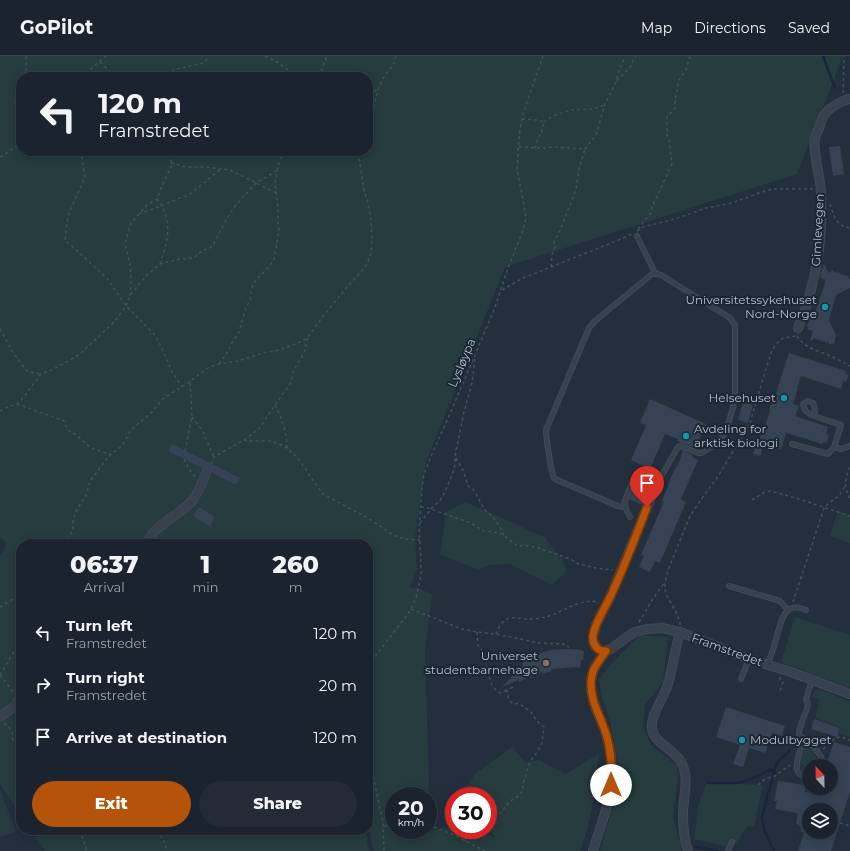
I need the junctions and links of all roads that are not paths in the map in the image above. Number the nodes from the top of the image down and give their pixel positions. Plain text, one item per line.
1 (848, 100) edge
2 (637, 236) dead end
3 (655, 273) junction
4 (798, 328) dead end
5 (814, 415) dead end
6 (792, 444) dead end
7 (850, 446) edge
8 (834, 447) junction
9 (206, 472) dead end
10 (658, 480) junction
11 (653, 493) joint
12 (625, 507) junction
13 (630, 516) dead end
14 (149, 539) edge
15 (729, 586) dead end
16 (790, 609) junction
17 (806, 610) dead end
18 (680, 632) junction
19 (606, 651) junction
20 (749, 658) junction
21 (767, 665) junction
22 (741, 679) dead end
23 (812, 680) junction
24 (850, 694) edge
25 (16, 704) edge
26 (0, 718) edge
27 (799, 736) junction
28 (823, 759) edge
29 (802, 775) edge
30 (732, 842) dead end
31 (593, 851) edge
32 (688, 851) edge
33 (728, 851) edge

1 - 4 street, Gimlevegen
2 - 3 lane
3 - 10 lane
3 - 12 lane
5 - 8 lane
6 - 8 lane
7 - 8 lane
9 - 14 street
10 - 11 lane
10 - 12 lane
11 - 19 street
12 - 13 lane
15 - 16 lane
16 - 17 lane
16 - 21 lane
18 - 19 street, Framstredet
18 - 20 street, Framstredet
18 - 32 street
19 - 31 street, Framstredet
20 - 21 street, Framstredet
20 - 22 lane
21 - 23 street, Framstredet
23 - 24 street, Framstredet
23 - 27 lane
25 - 26 street
27 - 28 lane
27 - 29 lane
30 - 33 lane

